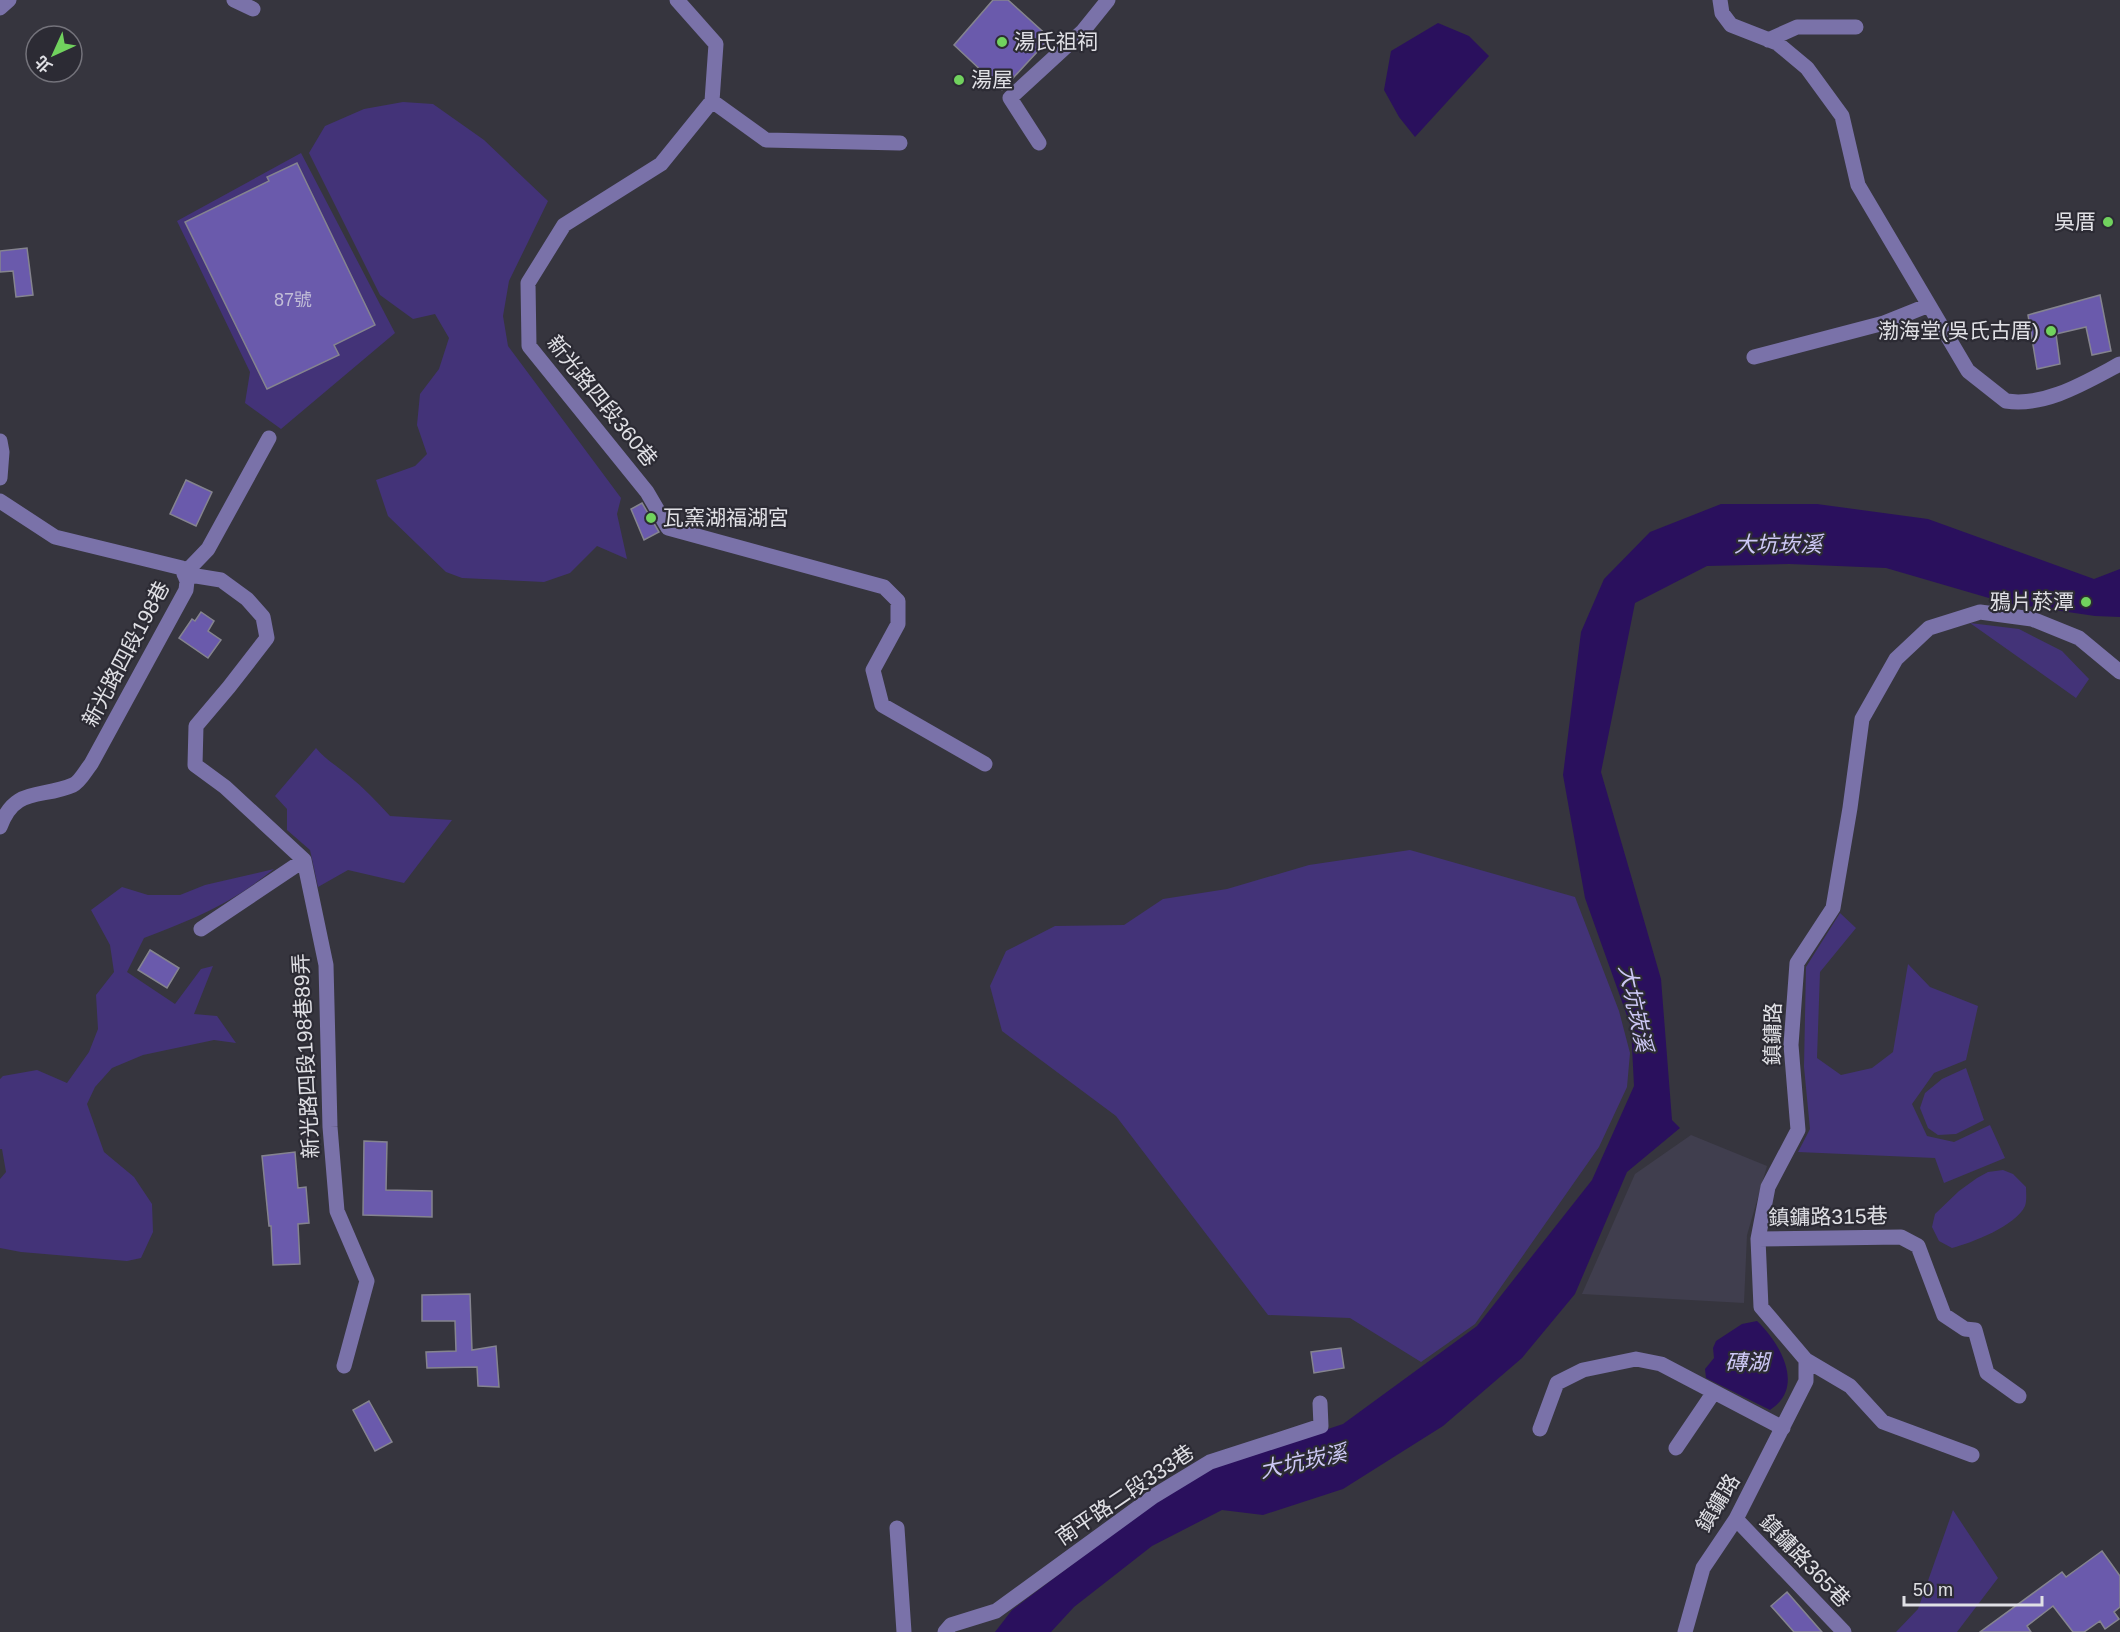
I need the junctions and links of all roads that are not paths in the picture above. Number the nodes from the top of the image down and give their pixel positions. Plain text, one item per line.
1 (9, 0) edge
2 (234, 0) edge
3 (677, 0) edge
4 (1108, 0) edge
5 (1720, 0) edge
6 (0, 8) edge
7 (253, 9) dead end
8 (1856, 27) dead end
9 (1768, 40) junction
10 (712, 101) junction
11 (900, 143) dead end
12 (1039, 143) dead end
13 (1929, 305) junction
14 (1754, 357) dead end
15 (2120, 364) edge
16 (269, 438) dead end
17 (0, 441) edge
18 (0, 478) edge
19 (0, 501) edge
20 (184, 574) junction
21 (2120, 672) edge
22 (985, 764) dead end
23 (0, 827) edge
24 (304, 860) junction
25 (201, 929) dead end
26 (1758, 1239) junction
27 (1806, 1360) junction
28 (344, 1366) dead end
29 (1714, 1392) junction
30 (2019, 1396) dead end
31 (1320, 1403) dead end
32 (1783, 1428) junction
33 (1540, 1429) dead end
34 (1676, 1448) dead end
35 (1972, 1455) dead end
36 (1736, 1519) junction
37 (897, 1528) dead end
38 (904, 1632) edge
39 (945, 1632) edge
40 (1685, 1632) edge
41 (1844, 1632) edge

1 - 6 street
2 - 7 street
3 - 10 street
4 - 12 street
5 - 9 street
8 - 9 street
9 - 13 street
10 - 11 street
10 - 22 street, 新光路四段360巷
13 - 14 street
13 - 15 street
16 - 20 street
17 - 18 street
19 - 20 street, 新光路四段198巷
20 - 23 street, 新光路四段198巷
20 - 24 street
21 - 26 street, 鎮鏞路
24 - 25 street
24 - 28 street, 新光路四段198巷89弄
26 - 27 street, 鎮鏞路
26 - 30 street, 鎮鏞路315巷
27 - 32 street, 鎮鏞路
27 - 35 street
29 - 32 street
29 - 33 street
29 - 34 street
31 - 39 street, 南平路二段333巷
32 - 36 street, 鎮鏞路
36 - 40 street, 鎮鏞路
36 - 41 street, 鎮鏞路365巷
37 - 38 street

